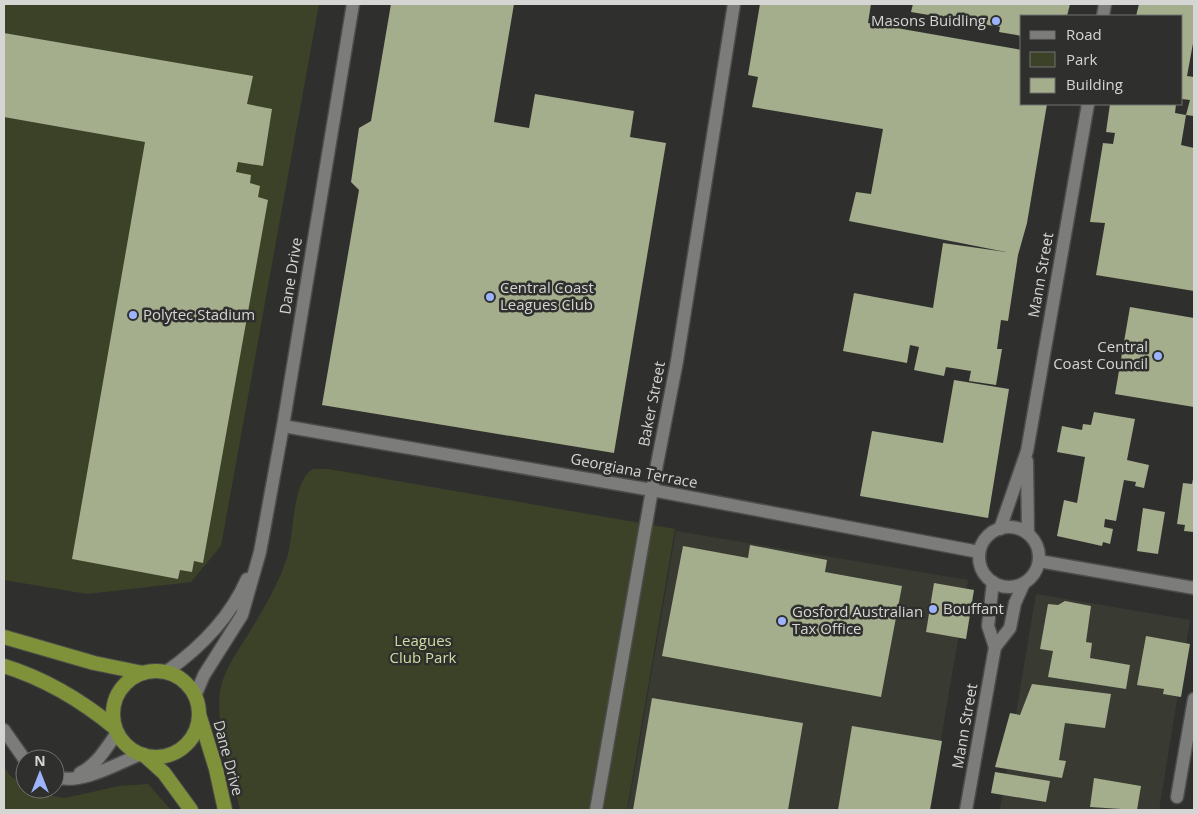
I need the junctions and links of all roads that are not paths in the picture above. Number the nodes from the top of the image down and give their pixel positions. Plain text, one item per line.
1 (353, 4) edge
2 (734, 4) edge
3 (1088, 105) edge
4 (283, 426) junction
5 (1027, 451) junction
6 (652, 490) junction
7 (1000, 529) junction
8 (1028, 534) junction
9 (260, 552) junction
10 (979, 552) junction
11 (1039, 561) junction
12 (992, 582) junction
13 (1024, 583) junction
14 (1194, 588) edge
15 (4, 637) edge
16 (995, 647) junction
17 (4, 666) edge
18 (166, 672) junction
19 (143, 673) junction
20 (195, 696) junction
21 (1194, 699) edge
22 (199, 714) junction
23 (4, 730) edge
24 (116, 730) junction
25 (17, 749) edge
26 (143, 754) junction
27 (65, 777) edge
28 (65, 778) edge
29 (1177, 797) dead end
30 (191, 810) edge
31 (225, 810) edge
32 (596, 810) edge
33 (966, 810) edge

1 - 4 street, Dane Drive
2 - 6 street, Baker Street
3 - 5 street, Mann Street
4 - 6 street, Georgiana Terrace
4 - 9 street, Dane Drive
5 - 7 street, Mann Street
5 - 8 street, Mann Street
6 - 10 street, Georgiana Terrace
6 - 32 street, Baker Street
7 - 8 street
7 - 10 street
8 - 11 street
9 - 18 street, Dane Drive
9 - 20 street, Dane Drive
10 - 12 street
11 - 13 street
11 - 14 street
12 - 13 street
12 - 16 street, Mann Street
13 - 16 street, Mann Street
15 - 19 highway
16 - 33 street, Mann Street
17 - 24 highway
18 - 19 highway
18 - 20 highway
19 - 24 highway
20 - 22 highway
21 - 29 street
22 - 26 highway
22 - 31 highway, Dane Drive
23 - 25 street
24 - 26 highway
24 - 27 street
26 - 28 street
26 - 30 highway

